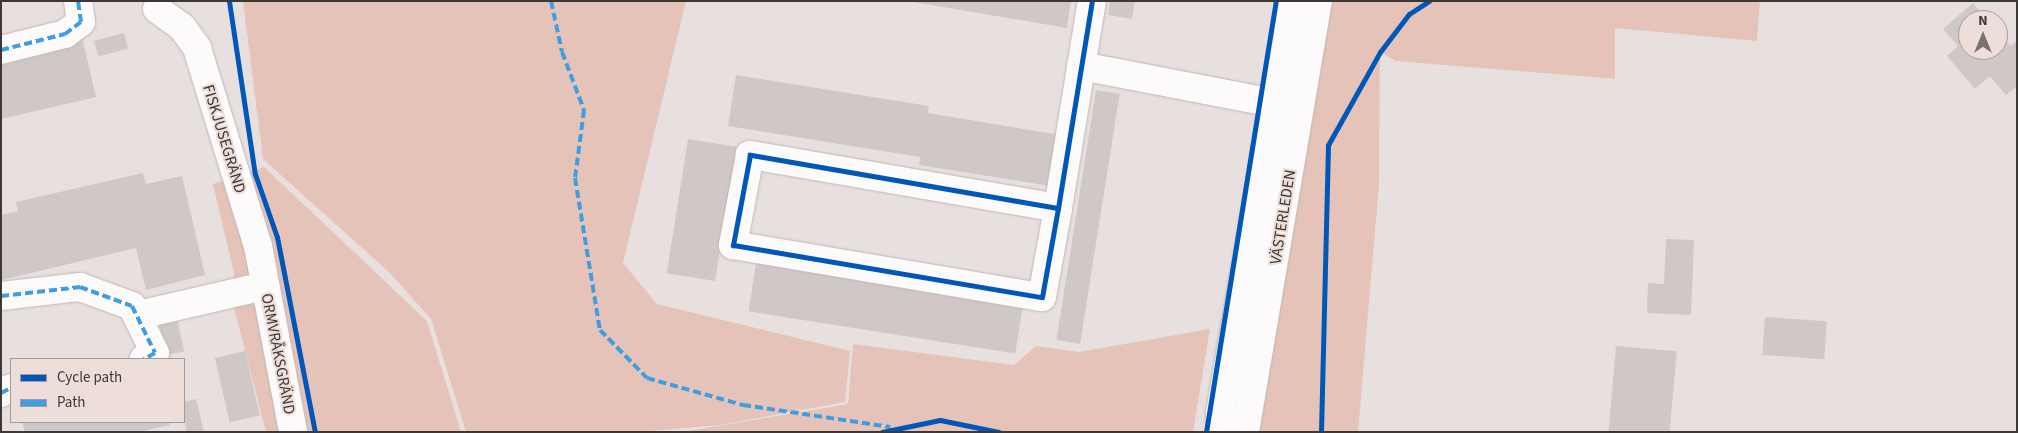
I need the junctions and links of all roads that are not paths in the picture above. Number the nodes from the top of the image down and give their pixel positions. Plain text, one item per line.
1 (78, 1) edge
2 (1092, 1) edge
3 (1292, 1) edge
4 (1318, 1) edge
5 (157, 9) dead end
6 (1, 50) edge
7 (1081, 66) junction
8 (1288, 106) junction
9 (1058, 208) junction
10 (265, 286) junction
11 (1, 296) edge
12 (139, 315) junction
13 (146, 358) edge
14 (293, 432) edge
15 (1222, 432) edge
16 (1245, 432) edge

1 - 6 street
2 - 7 street
3 - 8 street, VÄSTERLEDEN
4 - 8 street, VÄSTERLEDEN
5 - 10 street, FISKJUSEGRÄND
7 - 8 street
7 - 9 street
8 - 15 street, VÄSTERLEDEN
8 - 16 street, VÄSTERLEDEN
9 - 9 street
10 - 12 street, ORMVRÅKSGRÄND
10 - 14 street, ORMVRÅKSGRÄND
11 - 12 street
12 - 13 street

